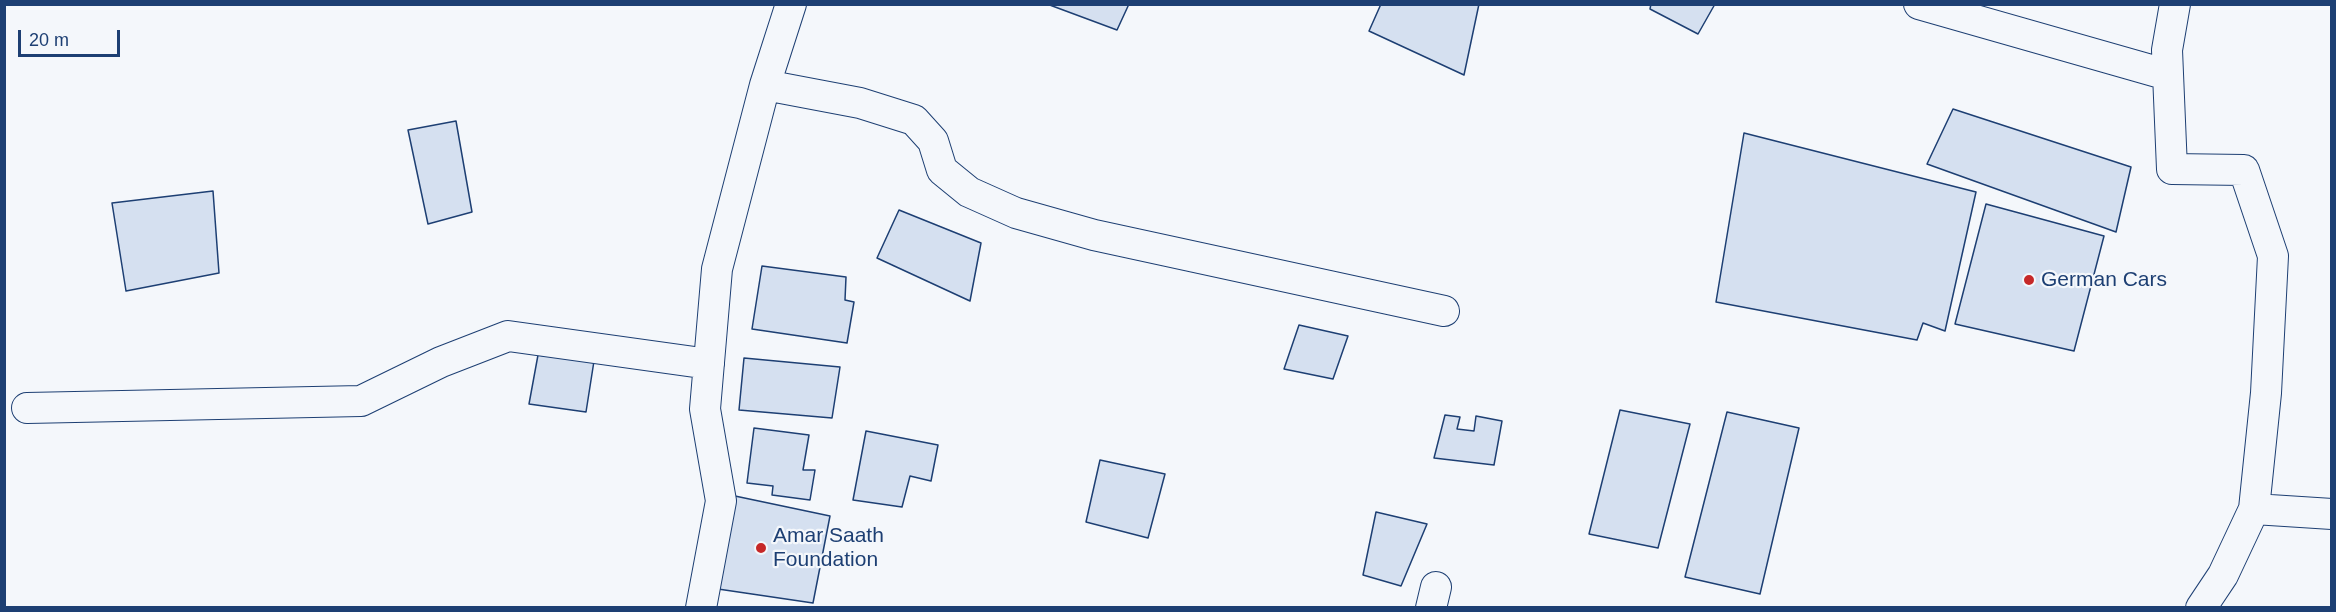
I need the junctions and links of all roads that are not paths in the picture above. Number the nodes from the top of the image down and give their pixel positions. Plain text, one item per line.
1 (792, 4) edge
2 (1919, 4) edge
3 (2175, 4) edge
4 (2168, 75) junction
5 (765, 85) junction
6 (1444, 311) dead end
7 (709, 364) junction
8 (27, 408) dead end
9 (2254, 509) junction
10 (2331, 514) edge
11 (701, 608) edge
12 (2201, 608) edge

1 - 5 street
2 - 4 street
3 - 4 street
4 - 9 street
5 - 6 street
5 - 7 street
7 - 8 street
7 - 11 street
9 - 10 street
9 - 12 street

